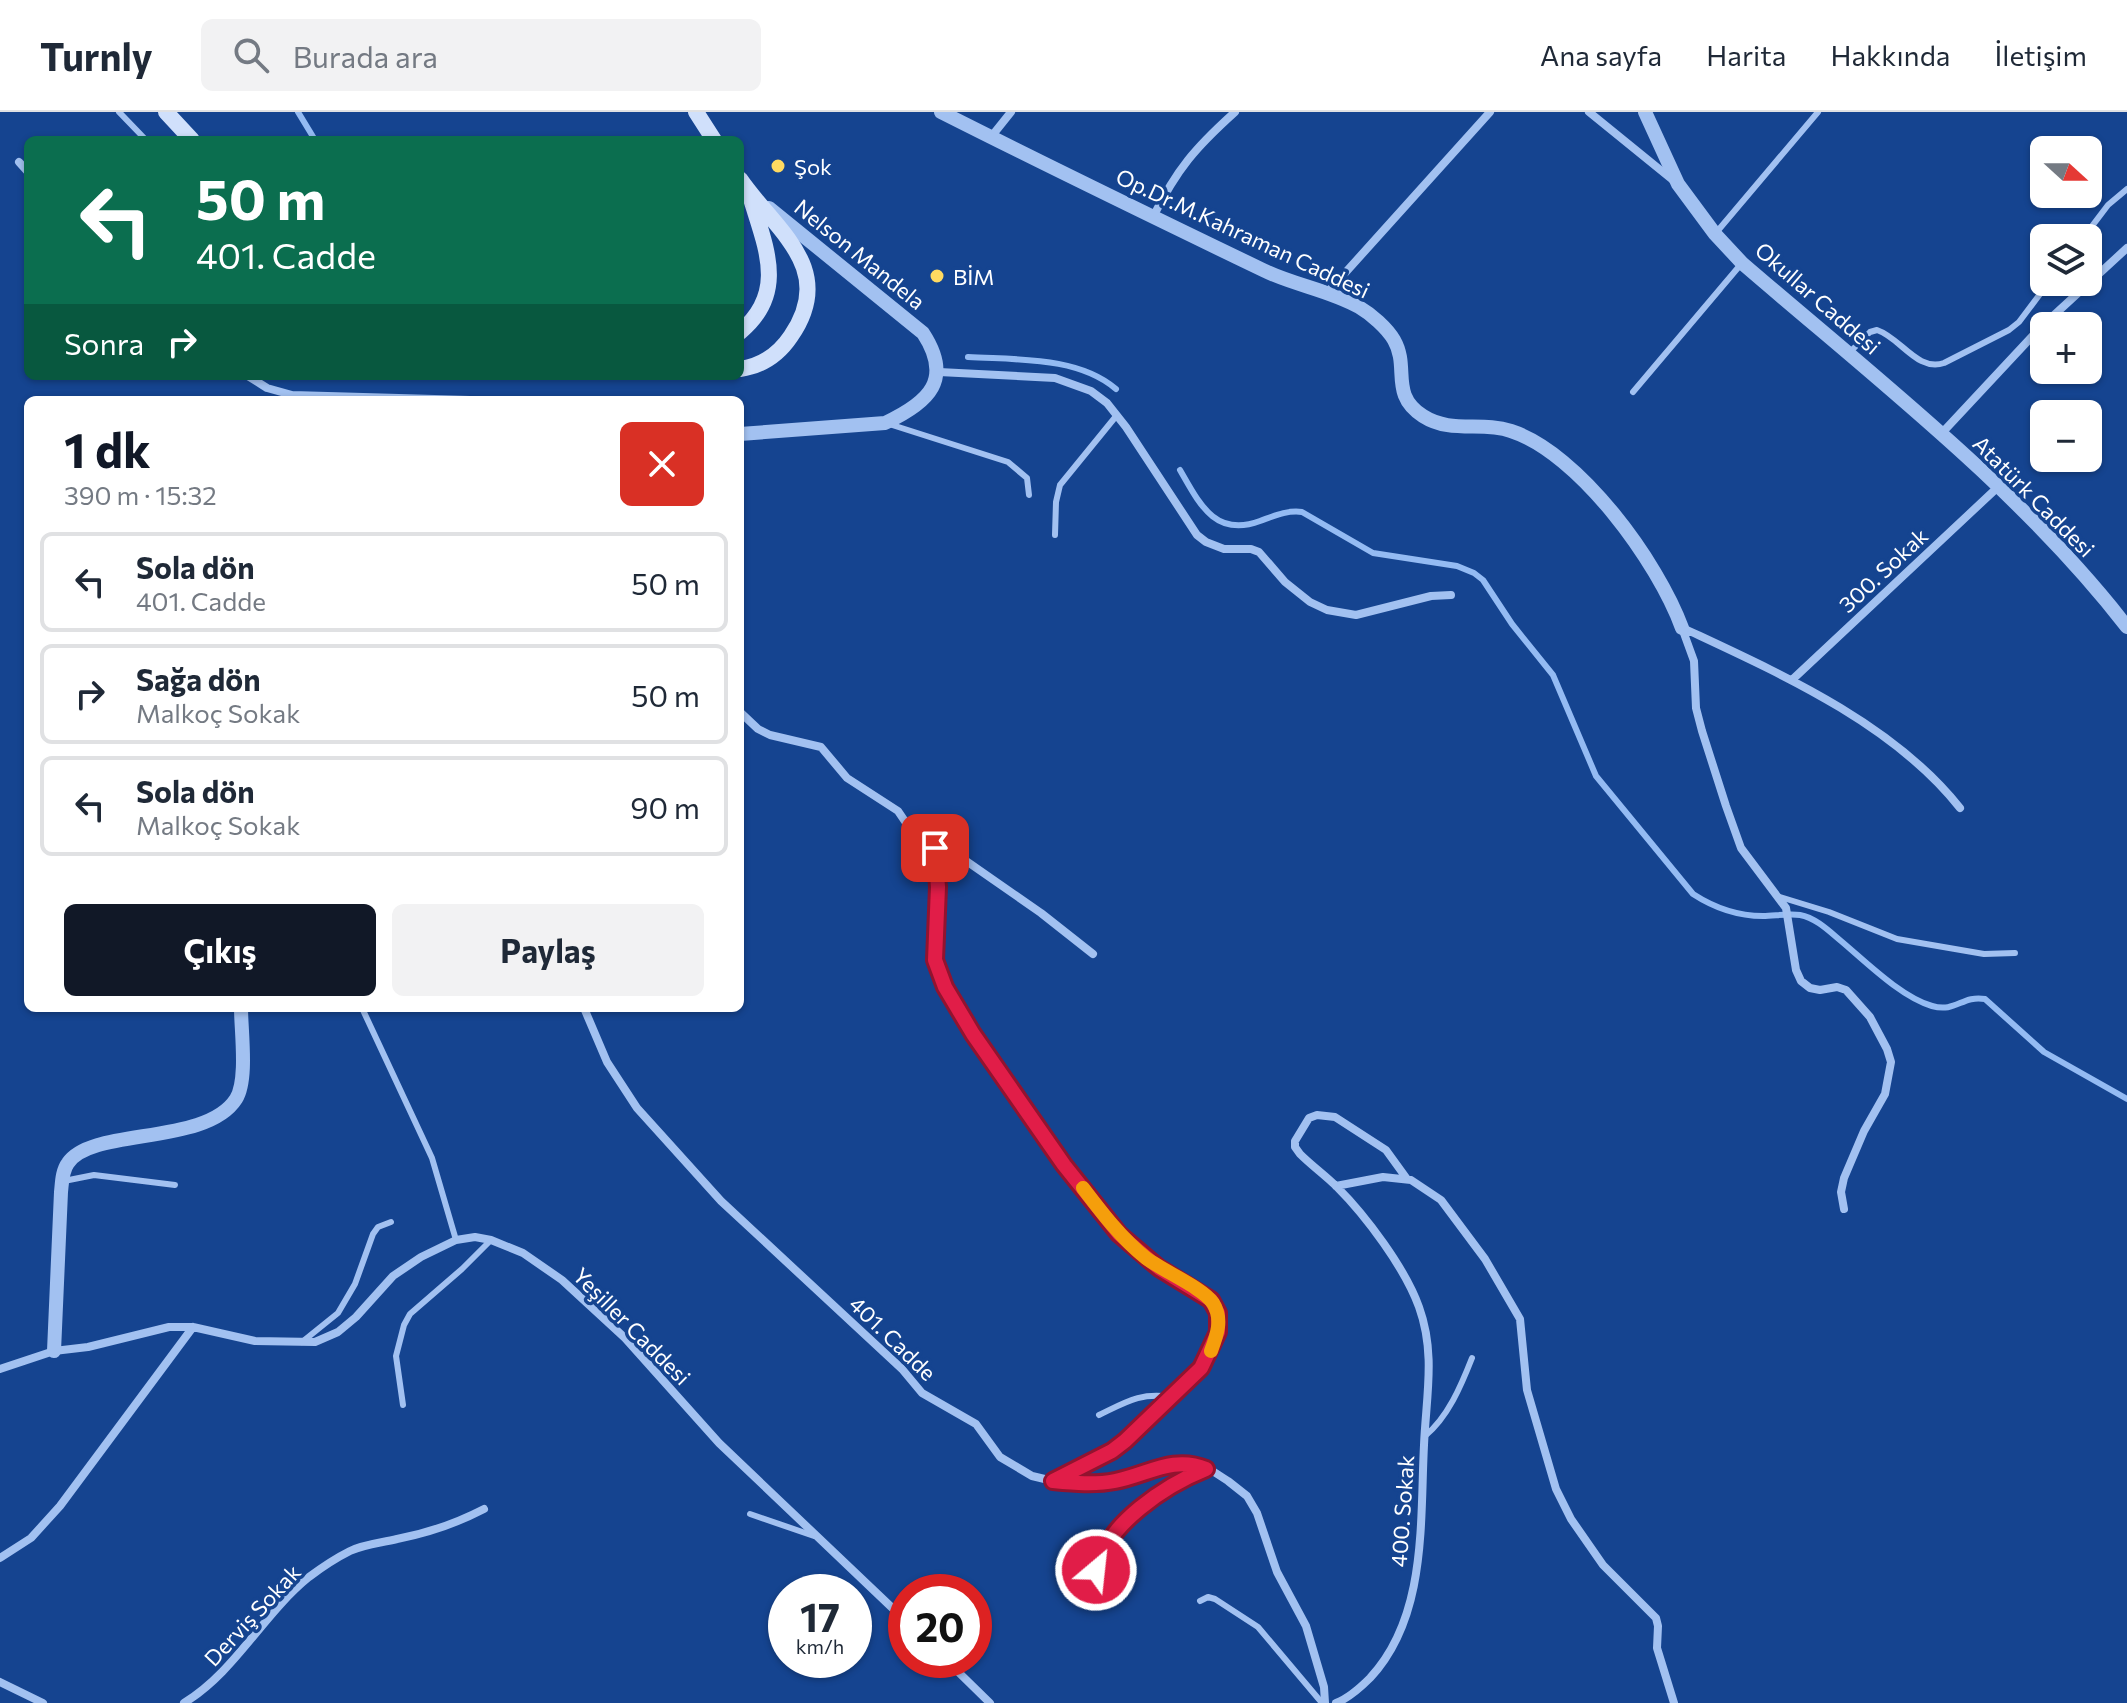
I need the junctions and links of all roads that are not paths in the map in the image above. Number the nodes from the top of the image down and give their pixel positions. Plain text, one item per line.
1 (119, 112) edge
2 (166, 112) edge
3 (696, 112) edge
4 (941, 112) edge
5 (1011, 112) edge
6 (1235, 112) edge
7 (1490, 112) edge
8 (1589, 112) edge
9 (1645, 112) edge
10 (1818, 112) edge
11 (142, 136) edge
12 (188, 136) edge
13 (711, 136) edge
14 (991, 137) junction
15 (19, 162) dead end
16 (24, 168) edge
17 (1678, 184) junction
18 (745, 186) edge
19 (2127, 189) edge
20 (1153, 217) junction
21 (2094, 224) edge
22 (1715, 234) junction
23 (2127, 248) edge
24 (1742, 263) junction
25 (1327, 293) junction
26 (2038, 296) edge
27 (744, 328) edge
28 (1848, 354) junction
29 (744, 368) edge
30 (939, 372) junction
31 (254, 380) edge
32 (1633, 392) dead end
33 (328, 396) edge
34 (1117, 415) junction
35 (885, 423) junction
36 (744, 434) edge
37 (1940, 435) junction
38 (1998, 487) junction
39 (1029, 495) dead end
40 (1055, 535) dead end
41 (1451, 595) dead end
42 (2122, 612) edge
43 (2127, 627) edge
44 (1682, 628) junction
45 (1793, 679) junction
46 (744, 716) edge
47 (1960, 808) dead end
48 (935, 848) junction
49 (1780, 897) junction
50 (2015, 953) dead end
51 (1093, 954) dead end
52 (241, 1012) edge
53 (364, 1012) edge
54 (586, 1012) edge
55 (1407, 1179) junction
56 (62, 1182) junction
57 (175, 1185) dead end
58 (1336, 1186) junction
59 (1844, 1209) dead end
60 (391, 1222) dead end
61 (456, 1240) junction
62 (491, 1240) junction
63 (193, 1327) junction
64 (302, 1342) junction
65 (54, 1351) junction
66 (1472, 1358) dead end
67 (0, 1369) edge
68 (1171, 1397) junction
69 (403, 1405) dead end
70 (1099, 1415) dead end
71 (1424, 1437) junction
72 (1206, 1469) junction
73 (1053, 1481) junction
74 (484, 1509) dead end
75 (750, 1514) dead end
76 (821, 1538) junction
77 (0, 1558) edge
78 (1091, 1599) dead end
79 (1200, 1601) dead end
80 (888, 1603) edge
81 (964, 1678) edge
82 (0, 1682) edge
83 (43, 1703) edge
84 (184, 1703) edge
85 (990, 1703) edge
86 (1324, 1703) edge
87 (1336, 1703) edge
88 (1674, 1703) edge

1 - 11 lane
2 - 12 main road
3 - 13 main road
4 - 14 street, Op.Dr.M.Kahraman Caddesi
5 - 14 street
6 - 20 street
7 - 25 street
8 - 17 street
9 - 17 street, Okullar Caddesi
10 - 22 lane
14 - 20 street, Op.Dr.M.Kahraman Caddesi
15 - 16 street
17 - 22 street, Okullar Caddesi
18 - 27 main road
18 - 29 main road
18 - 30 street, Nelson Mandela
19 - 21 lane
20 - 25 street, Op.Dr.M.Kahraman Caddesi
22 - 24 street, Okullar Caddesi
23 - 37 street
24 - 28 street, Okullar Caddesi
24 - 32 lane
25 - 44 street, Op.Dr.M.Kahraman Caddesi
26 - 28 lane
28 - 37 street, Okullar Caddesi
30 - 34 street
30 - 35 street
31 - 33 street
34 - 40 lane
34 - 41 street
35 - 36 street
35 - 39 lane
37 - 38 street, Atatürk Caddesi
38 - 42 street, Atatürk Caddesi
38 - 45 street, 300. Sokak
42 - 43 street, Atatürk Caddesi
44 - 45 street
44 - 49 street, Op.Dr.M.Kahraman Caddesi
45 - 47 street
46 - 48 street
48 - 51 street
48 - 68 street
49 - 50 lane
49 - 59 street, Op.Dr.M.Kahraman Caddesi
52 - 56 street
53 - 61 lane
54 - 73 street, 401. Cadde
55 - 58 street
55 - 58 street, 400. Sokak
55 - 88 street
56 - 57 lane
56 - 65 street
58 - 71 street, 400. Sokak
60 - 64 lane
61 - 62 street, Yeşiller Caddesi
61 - 64 street, Yeşiller Caddesi
62 - 69 lane
62 - 76 street, Yeşiller Caddesi
63 - 64 street, Yeşiller Caddesi
63 - 65 street, Yeşiller Caddesi
63 - 77 street
65 - 67 street, Yeşiller Caddesi
66 - 71 lane
68 - 70 lane
68 - 73 street
71 - 87 street, 400. Sokak
72 - 73 street, 401. Cadde
72 - 78 lane
72 - 86 street, 401. Cadde
74 - 84 street, Derviş Sokak
75 - 76 lane
76 - 80 street, Yeşiller Caddesi
79 - 86 lane
81 - 85 street
82 - 83 street

